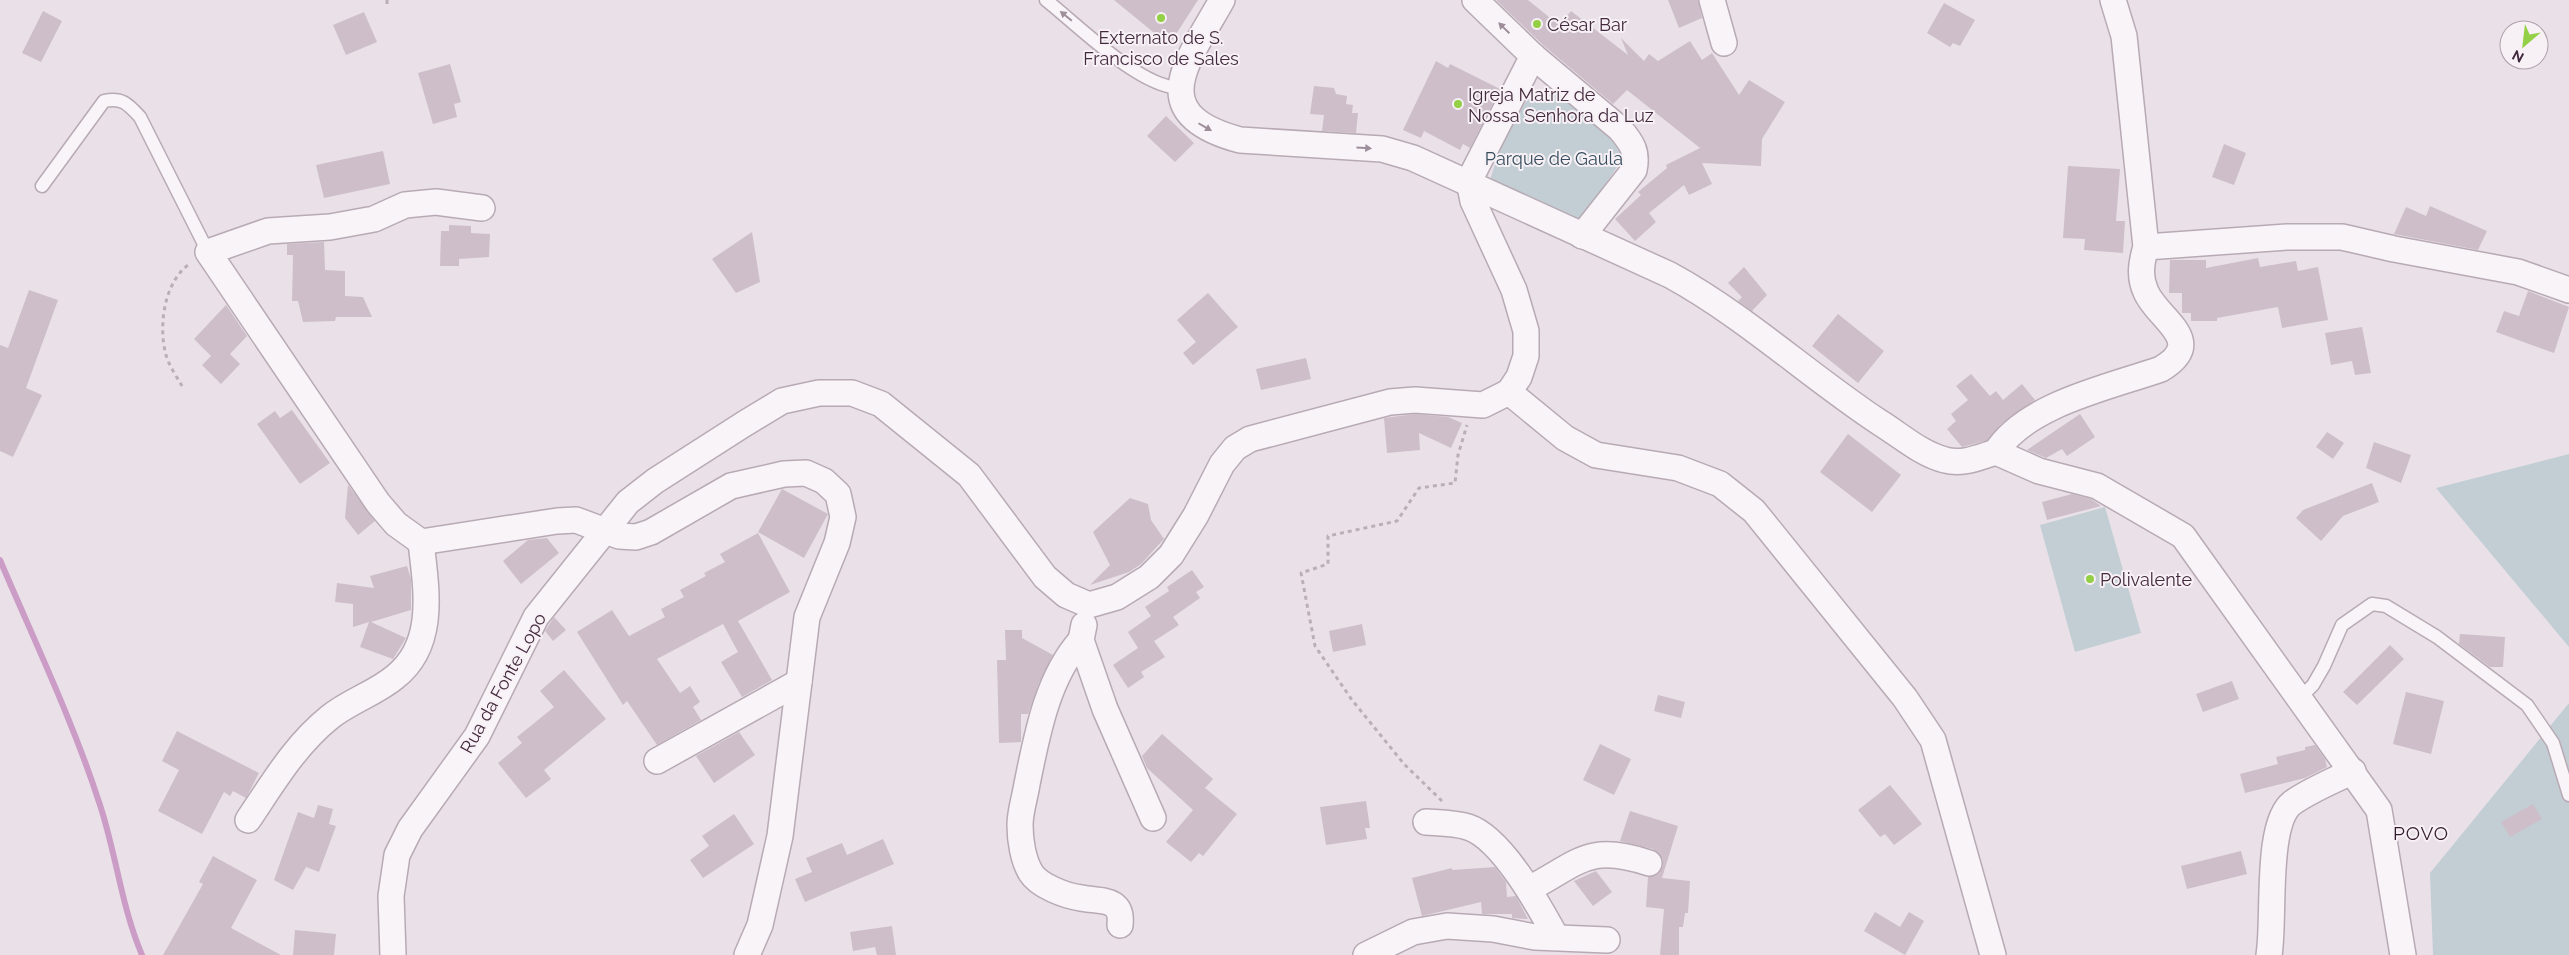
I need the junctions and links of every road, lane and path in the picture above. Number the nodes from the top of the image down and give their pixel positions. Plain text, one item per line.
1 (387, 0) edge
2 (1046, 0) edge
3 (1222, 0) edge
4 (1475, 0) edge
5 (1712, 0) edge
6 (2113, 0) edge
7 (387, 6) dead end
8 (1724, 42) dead end
9 (1533, 56) junction
10 (1179, 88) junction
11 (1469, 181) junction
12 (42, 186) dead end
13 (482, 208) dead end
14 (1582, 236) junction
15 (2146, 247) junction
16 (208, 252) junction
17 (2569, 290) edge
18 (182, 386) dead end
19 (1509, 392) junction
20 (1468, 405) junction
21 (1996, 452) junction
22 (604, 531) junction
23 (422, 542) junction
24 (1089, 605) junction
25 (1080, 640) junction
26 (799, 682) junction
27 (2300, 698) junction
28 (657, 762) dead end
29 (2352, 771) junction
30 (2569, 795) edge
31 (1443, 802) dead end
32 (1153, 818) dead end
33 (248, 820) dead end
34 (1426, 822) dead end
35 (1649, 863) dead end
36 (1529, 889) junction
37 (1120, 925) dead end
38 (1607, 940) dead end
39 (1548, 943) edge
40 (393, 955) edge
41 (747, 955) edge
42 (1366, 955) edge
43 (1993, 955) edge
44 (2269, 955) edge
45 (2403, 955) edge

1 - 7 path
10 -> 2 lane
3 - 10 street
9 -> 4 street
5 - 8 street
6 - 15 street
9 - 11 street
9 - 14 street
10 -> 11 street
11 - 14 street
11 - 19 street
12 - 16 lane
13 - 16 street
14 - 21 street
15 - 17 street
15 - 21 street
16 - 18 path
16 - 23 street
19 - 20 street
19 - 43 street
20 - 24 street
20 - 31 path
21 - 27 street
22 - 23 street
22 - 24 street, Rua da Fonte Lopo
22 - 26 street
22 - 40 street, Rua da Fonte Lopo
23 - 33 street
24 - 25 street
25 - 32 street
25 - 37 street
26 - 28 street
26 - 41 street
27 - 29 street
27 - 30 lane
29 - 44 street
29 - 45 street
34 - 36 street
35 - 36 street
36 - 39 street
38 - 39 street
39 - 42 street

